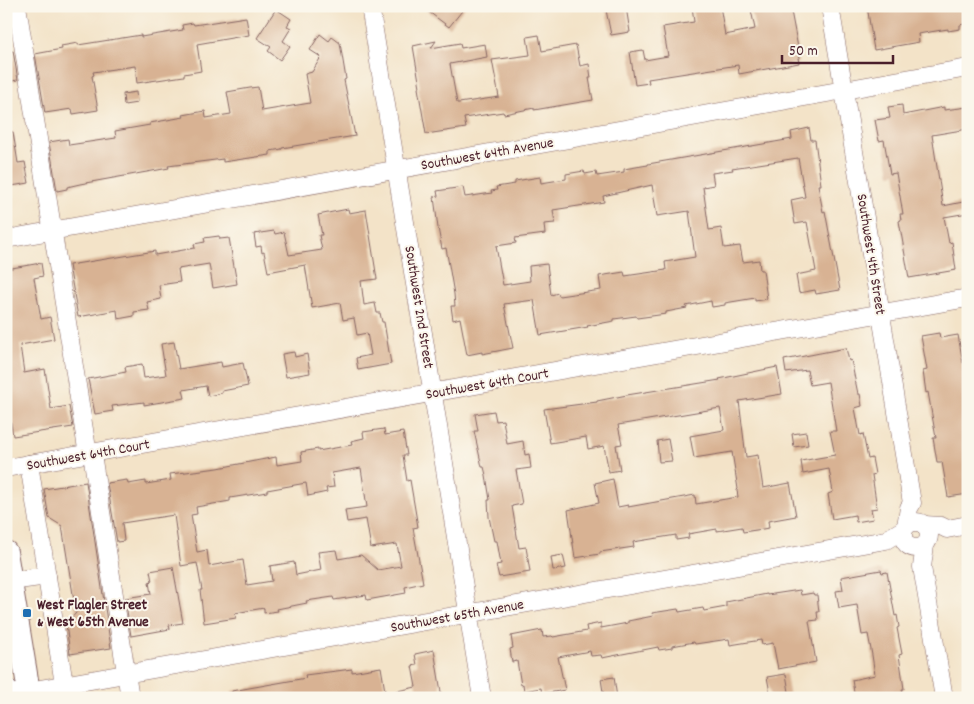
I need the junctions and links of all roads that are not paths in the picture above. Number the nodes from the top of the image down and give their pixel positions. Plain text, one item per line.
1 (17, 6) edge
2 (370, 6) edge
3 (830, 6) edge
4 (968, 68) edge
5 (845, 90) junction
6 (397, 169) junction
7 (54, 230) junction
8 (6, 239) edge
9 (968, 298) edge
10 (881, 314) junction
11 (434, 393) junction
12 (90, 454) junction
13 (29, 464) junction
14 (6, 468) edge
15 (968, 525) edge
16 (916, 535) junction
17 (6, 552) edge
18 (47, 576) junction
19 (11, 581) junction
20 (469, 614) junction
21 (127, 673) junction
22 (64, 684) junction
23 (14, 695) edge
24 (130, 698) edge
25 (482, 698) edge
26 (944, 698) edge

1 - 7 street
2 - 6 street, Southwest 2nd Street
3 - 5 street, Southwest 4th Street
4 - 5 street, Southwest 64th Avenue
5 - 6 street, Southwest 64th Avenue
5 - 10 street, Southwest 4th Street
6 - 7 street, Southwest 64th Avenue
6 - 11 street, Southwest 2nd Street
7 - 8 street, Southwest 64th Avenue
7 - 12 street
9 - 10 street, Southwest 64th Court
10 - 11 street, Southwest 64th Court
10 - 16 street, Southwest 4th Street
11 - 12 street, Southwest 64th Court
11 - 20 street, Southwest 2nd Street
12 - 13 street, Southwest 64th Court
12 - 21 street
13 - 14 street, Southwest 64th Court
13 - 18 street
15 - 16 street, Southwest 65th Avenue
16 - 20 street, Southwest 65th Avenue
16 - 26 street, Southwest 4th Street
17 - 19 main road
18 - 19 street
18 - 22 street
19 - 23 main road
20 - 21 street, Southwest 65th Avenue
20 - 25 street, Southwest 2nd Street
21 - 22 street, Southwest 65th Avenue
21 - 24 street
22 - 23 street, Southwest 65th Avenue

